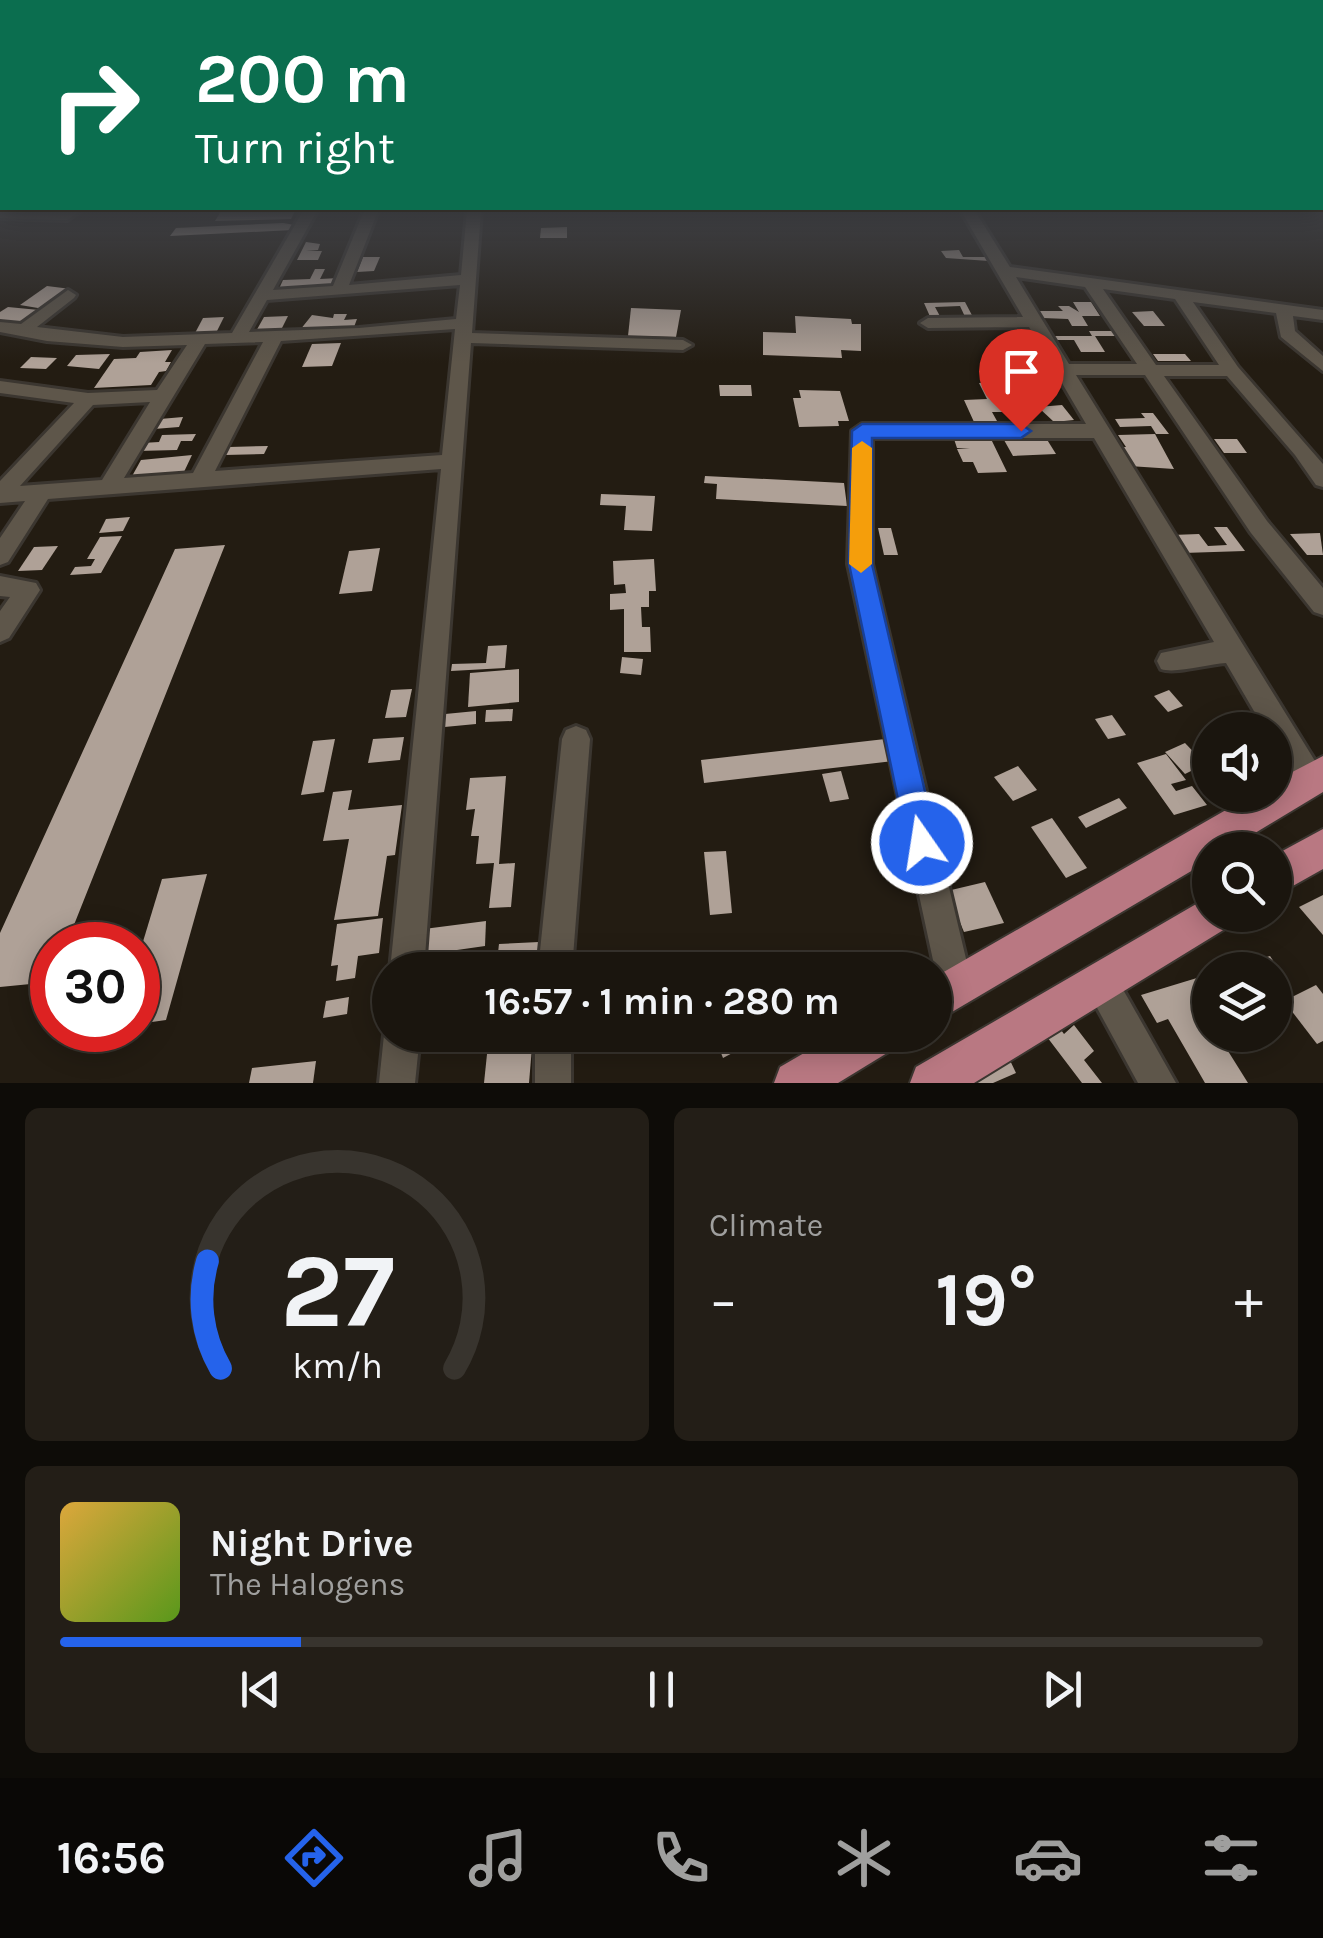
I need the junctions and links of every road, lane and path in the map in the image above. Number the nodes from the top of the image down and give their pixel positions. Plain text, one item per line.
1 (282, 262) edge
2 (350, 262) edge
3 (470, 262) edge
4 (998, 262) edge
5 (1004, 271) junction
6 (468, 279) junction
7 (1091, 284) junction
8 (339, 290) junction
9 (264, 295) junction
10 (68, 296) dead end
11 (1182, 298) junction
12 (1284, 311) junction
13 (1323, 316) edge
14 (1035, 322) junction
15 (928, 323) dead end
16 (0, 326) edge
17 (26, 329) junction
18 (463, 330) junction
19 (238, 336) junction
20 (275, 336) junction
21 (200, 338) junction
22 (684, 344) dead end
23 (1323, 366) edge
24 (1064, 369) junction
25 (1153, 371) junction
26 (1232, 371) junction
27 (0, 388) edge
28 (164, 396) junction
29 (88, 399) junction
30 (1101, 431) junction
31 (452, 461) junction
32 (201, 478) junction
33 (1323, 480) edge
34 (109, 486) junction
35 (42, 492) junction
36 (0, 494) edge
37 (0, 556) edge
38 (0, 586) edge
39 (1318, 591) edge
40 (0, 630) edge
41 (1234, 652) junction
42 (1170, 661) dead end
43 (576, 739) dead end
44 (1317, 776) edge
45 (1323, 848) edge
46 (1292, 867) edge
47 (1192, 927) edge
48 (409, 952) edge
49 (558, 952) edge
50 (937, 952) edge
51 (1100, 982) junction
52 (952, 991) edge
53 (400, 1052) edge
54 (554, 1052) edge
55 (848, 1052) edge
56 (947, 1079) edge
57 (397, 1083) edge
58 (553, 1083) edge
59 (796, 1083) edge
60 (1158, 1083) edge

1 - 9 street
2 - 8 street
3 - 6 street
4 - 5 street
5 - 7 street
5 - 14 street
6 - 8 street
6 - 18 street
7 - 11 street
7 - 25 street
8 - 9 street
9 - 19 street
10 - 17 street
11 - 12 street
11 - 26 street
12 - 13 street
12 - 23 street
14 - 15 street
14 - 24 street
16 - 17 street
17 - 21 street
18 - 20 street
18 - 22 street
18 - 31 street
19 - 20 street
19 - 21 street
20 - 32 street
21 - 28 street
24 - 25 street
24 - 30 street
25 - 26 street
25 - 39 street
26 - 33 street
27 - 29 street
28 - 29 street
28 - 34 street
29 - 36 street
30 - 41 street
30 - 50 street
31 - 32 street
31 - 48 street
32 - 34 street
34 - 35 street
35 - 36 street
35 - 37 street
38 - 40 street
41 - 42 street
41 - 44 street
43 - 49 street
44 - 52 main road
45 - 46 main road
47 - 51 main road
51 - 56 main road
51 - 60 street
53 - 57 street
54 - 58 street
55 - 59 main road

